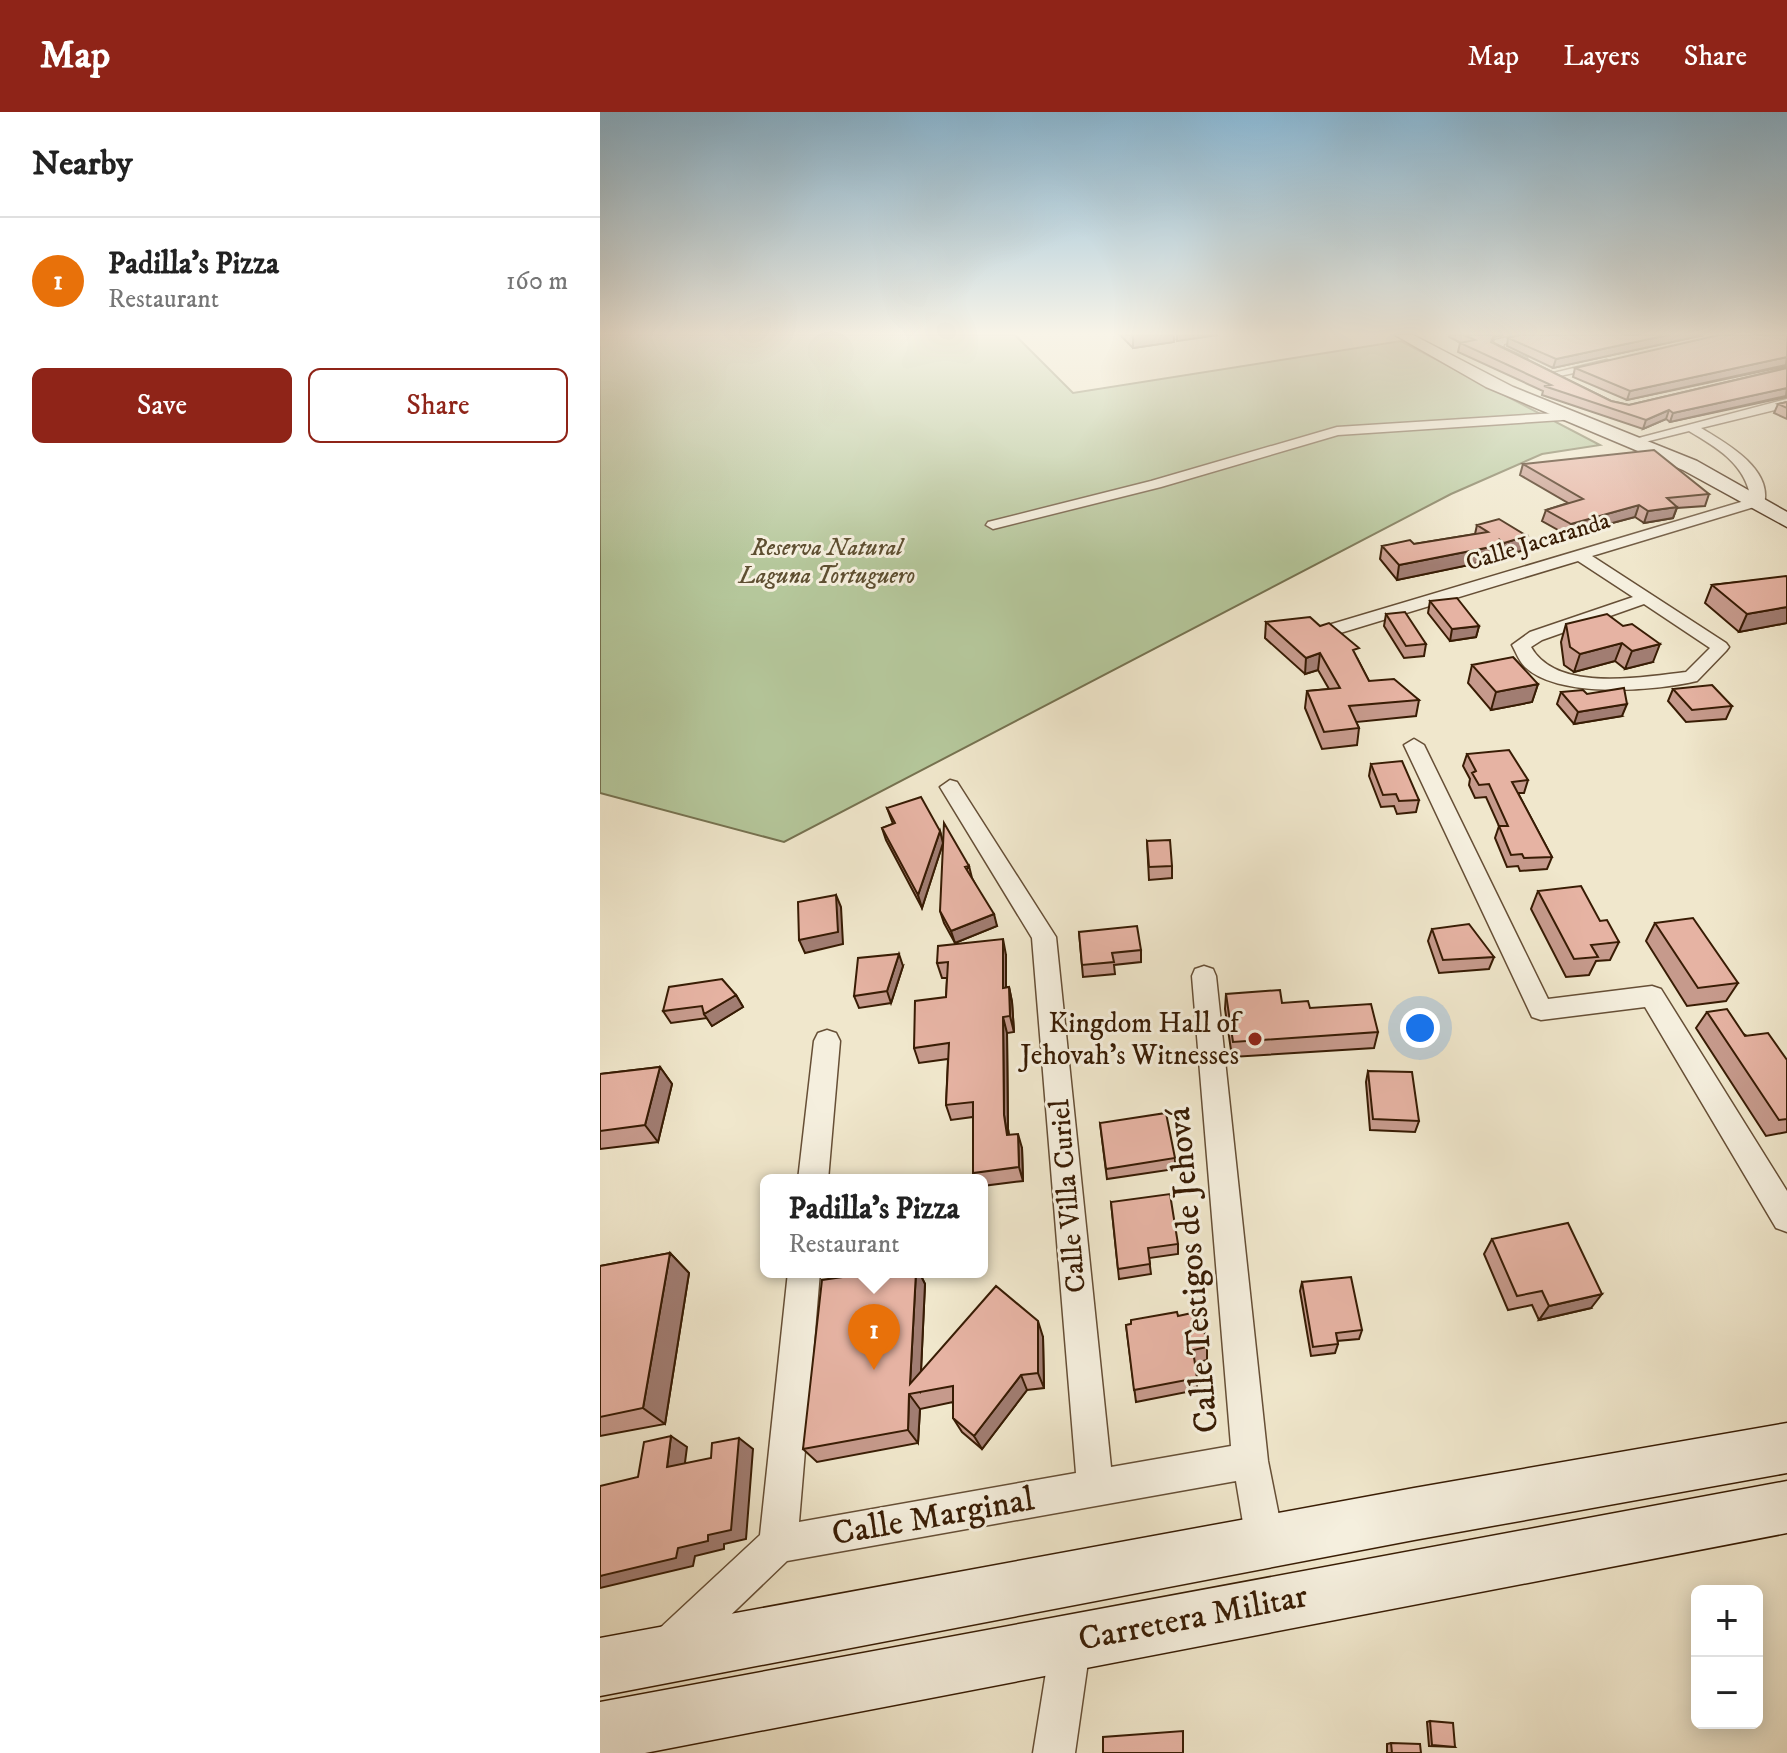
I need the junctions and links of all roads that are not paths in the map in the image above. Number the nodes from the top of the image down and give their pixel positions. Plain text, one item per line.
1 (1561, 412) edge
2 (1753, 412) edge
3 (1573, 416) junction
4 (1691, 427) junction
5 (1637, 440) junction
6 (1759, 501) junction
7 (1787, 521) edge
8 (993, 525) dead end
9 (1580, 555) junction
10 (1646, 598) junction
11 (1331, 630) edge
12 (1414, 745) dead end
13 (950, 787) dead end
14 (1204, 976) dead end
15 (827, 1041) dead end
16 (814, 1174) edge
17 (1787, 1218) edge
18 (803, 1278) edge
19 (1787, 1448) edge
20 (1250, 1461) junction
21 (1095, 1488) junction
22 (1787, 1507) edge
23 (1265, 1541) junction
24 (778, 1544) junction
25 (1071, 1641) junction
26 (659, 1656) junction
27 (600, 1667) edge
28 (600, 1732) edge
29 (1054, 1753) edge

1 - 3 main road
2 - 4 street
3 - 5 main road
3 - 8 street
4 - 5 street
4 - 6 street
5 - 6 main road
6 - 7 main road
6 - 9 street, Calle Jacaranda
9 - 10 street
9 - 11 street, Calle Jacaranda
10 - 10 street
12 - 17 street
13 - 21 street, Calle Villa Curiel
14 - 20 street, Calle Testigos de Jehová
15 - 16 street
18 - 24 street
19 - 23 main road, Carretera Militar
20 - 21 street, Calle Marginal
20 - 23 street, Calle Testigos de Jehová
21 - 24 street, Calle Marginal
22 - 25 main road, Carretera Militar
23 - 26 main road, Carretera Militar
24 - 26 street
25 - 28 main road, Carretera Militar
25 - 29 street
26 - 27 main road, Carretera Militar

